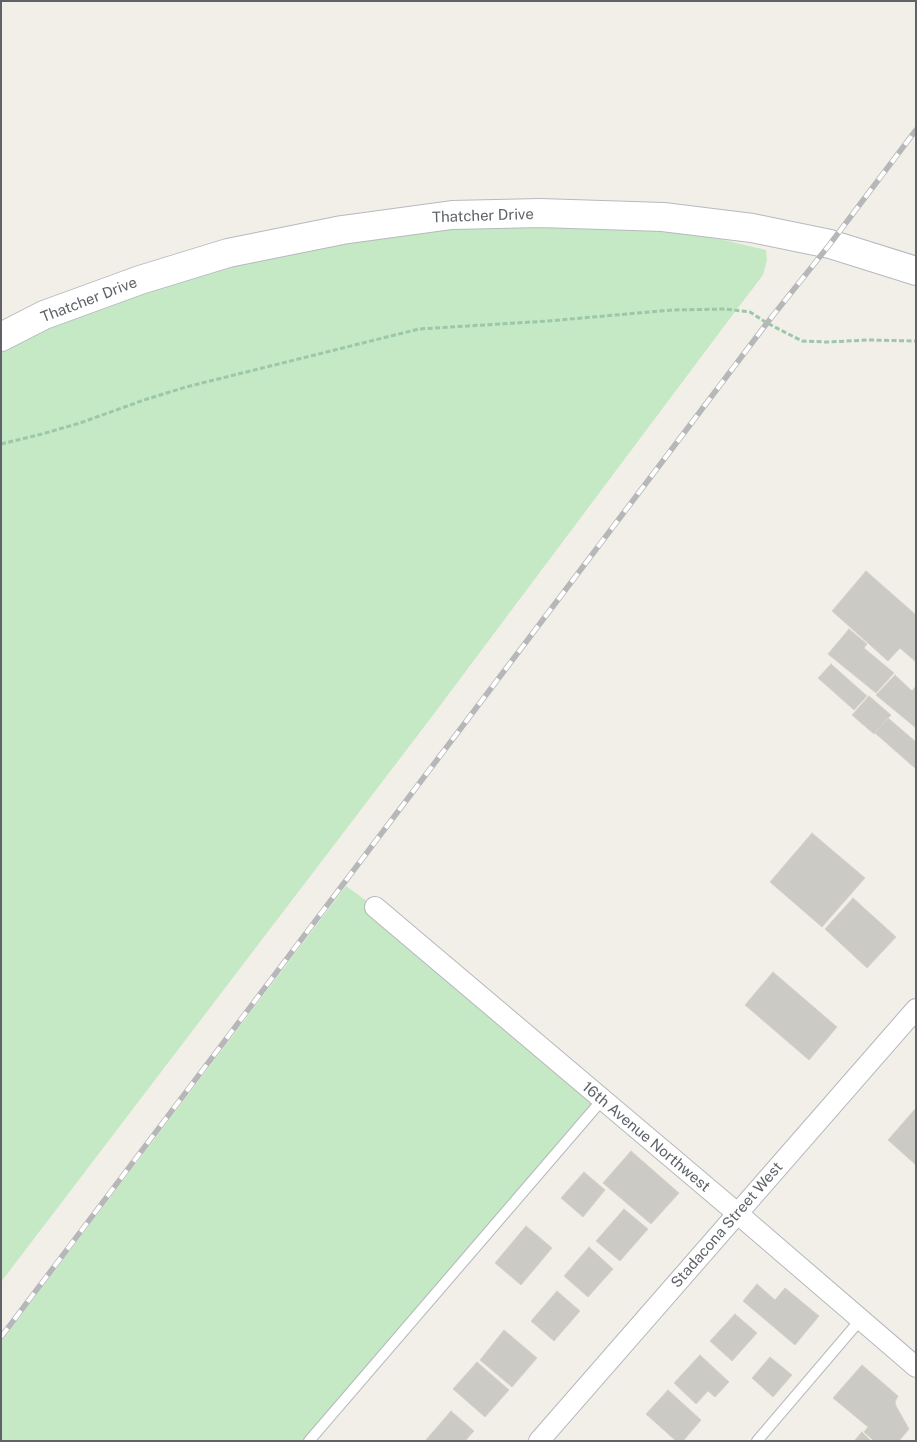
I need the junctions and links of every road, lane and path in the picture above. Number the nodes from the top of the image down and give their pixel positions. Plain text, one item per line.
1 (916, 272) edge
2 (1, 337) edge
3 (916, 341) edge
4 (1, 444) edge
5 (375, 907) dead end
6 (916, 1009) edge
7 (602, 1100) junction
8 (737, 1213) junction
9 (861, 1319) junction
10 (916, 1367) edge
11 (309, 1441) edge
12 (539, 1441) edge
13 (757, 1441) edge

1 - 2 main road, Thatcher Drive
3 - 4 path
5 - 7 street, 16th Avenue Northwest
6 - 8 street, Stadacona Street West
7 - 8 street, 16th Avenue Northwest
7 - 11 lane
8 - 9 street, 16th Avenue Northwest
8 - 12 street, Stadacona Street West
9 - 10 street, 16th Avenue Northwest
9 - 13 lane

